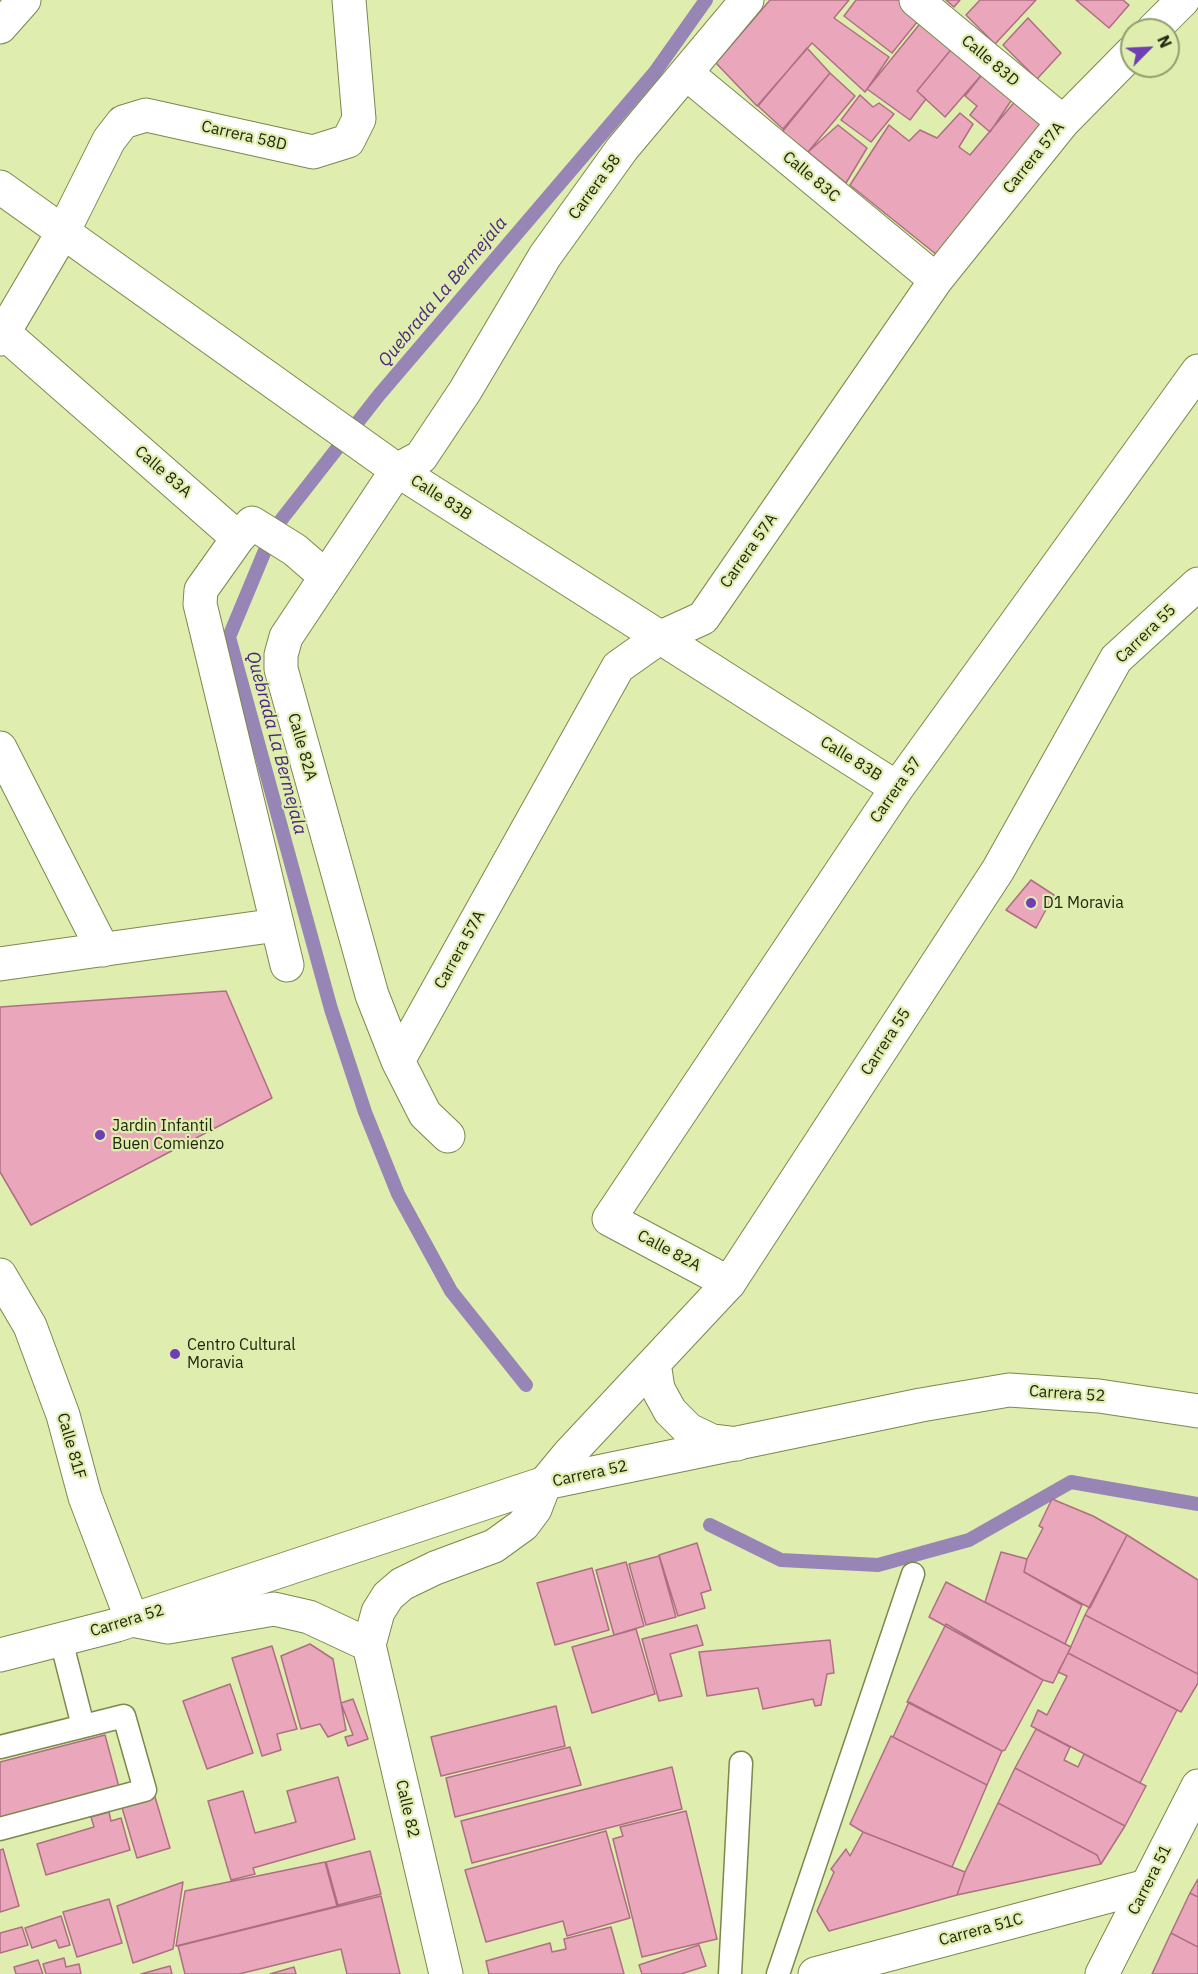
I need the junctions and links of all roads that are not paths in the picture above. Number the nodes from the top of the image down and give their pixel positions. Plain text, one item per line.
1 (24, 0) edge
2 (349, 0) edge
3 (747, 0) edge
4 (916, 0) edge
5 (1183, 0) edge
6 (1165, 18) edge
7 (0, 27) edge
8 (1120, 64) edge
9 (686, 73) junction
10 (1063, 122) junction
11 (0, 187) edge
12 (63, 232) junction
13 (936, 280) junction
14 (2, 336) edge
15 (1198, 371) edge
16 (465, 391) joint
17 (397, 470) junction
18 (245, 531) junction
19 (325, 576) junction
20 (1198, 584) edge
21 (659, 638) junction
22 (0, 748) edge
23 (897, 788) junction
24 (277, 925) junction
25 (103, 950) junction
26 (0, 964) edge
27 (287, 964) dead end
28 (398, 1060) junction
29 (448, 1137) dead end
30 (609, 1220) joint
31 (0, 1275) edge
32 (729, 1283) junction
33 (654, 1363) junction
34 (1198, 1411) edge
35 (737, 1444) junction
36 (545, 1483) junction
37 (913, 1574) dead end
38 (132, 1620) junction
39 (61, 1640) junction
40 (369, 1645) junction
41 (0, 1655) edge
42 (83, 1726) junction
43 (0, 1747) edge
44 (741, 1762) dead end
45 (1198, 1786) edge
46 (0, 1829) edge
47 (1147, 1886) junction
48 (446, 1974) edge
49 (730, 1974) edge
50 (778, 1974) edge
51 (815, 1974) edge
52 (1102, 1974) edge

1 - 7 street
2 - 12 street, Carrera 58D
3 - 9 street, Carrera 58
4 - 10 street, Calle 83D
5 - 6 street
8 - 10 street, Carrera 57A
9 - 13 street, Calle 83C
9 - 16 street, Carrera 58
10 - 13 street, Carrera 57A
11 - 12 street, Calle 83B
12 - 14 street, Carrera 58D
12 - 17 street, Calle 83B
13 - 21 street, Carrera 57A
14 - 18 street, Calle 83A
15 - 23 street, Carrera 57
16 - 17 street, Calle 82A
17 - 19 street, Calle 82A
17 - 21 street, Calle 83B
18 - 19 street, Calle 83A
18 - 24 street
19 - 28 street, Calle 82A
20 - 32 street, Carrera 55
21 - 23 street, Calle 83B
21 - 28 street, Carrera 57A
22 - 25 street
23 - 30 street, Carrera 57
24 - 25 street
24 - 27 street
25 - 26 street
28 - 29 street, Calle 82A
30 - 32 street, Calle 82A
31 - 38 street, Calle 81F
32 - 33 street, Carrera 55
33 - 35 street
33 - 36 street, Carrera 55
34 - 35 street, Carrera 52
35 - 36 street, Carrera 52
36 - 38 street, Carrera 52
36 - 40 street, Calle 82
37 - 50 lane
38 - 39 street, Carrera 52
38 - 40 street
39 - 41 street, Carrera 52
39 - 42 lane
40 - 48 street, Calle 82
42 - 43 lane
42 - 46 lane
44 - 49 lane
45 - 47 street, Carrera 51
47 - 51 street, Carrera 51C
47 - 52 street, Carrera 51

